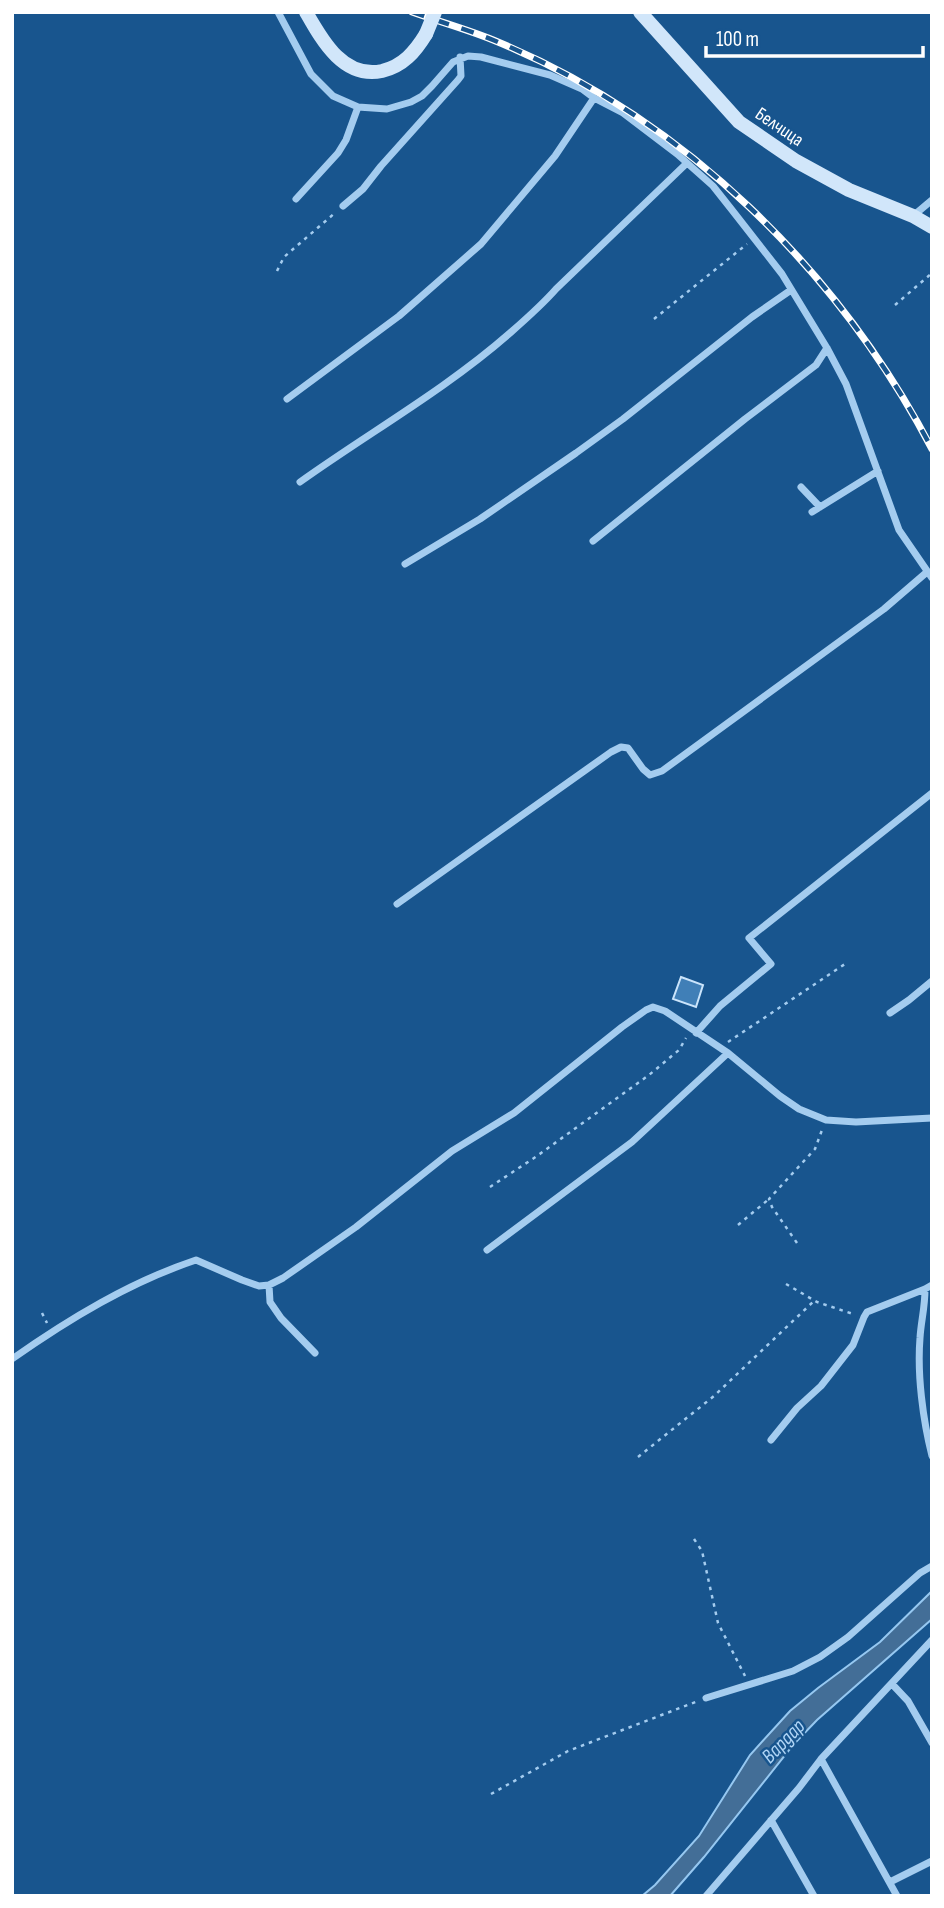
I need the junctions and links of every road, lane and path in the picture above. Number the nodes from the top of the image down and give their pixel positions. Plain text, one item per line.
1 (278, 12) edge
2 (306, 12) edge
3 (435, 12) edge
4 (640, 12) edge
5 (460, 57) junction
6 (594, 99) junction
7 (358, 107) junction
8 (687, 163) junction
9 (296, 199) dead end
10 (932, 200) edge
11 (343, 206) joint
12 (913, 216) junction
13 (932, 227) edge
14 (754, 239) junction
15 (277, 271) dead end
16 (932, 273) edge
17 (791, 290) junction
18 (895, 305) dead end
19 (654, 319) dead end
20 (827, 348) junction
21 (287, 399) dead end
22 (878, 471) junction
23 (300, 482) dead end
24 (801, 487) dead end
25 (820, 507) junction
26 (812, 512) dead end
27 (593, 541) dead end
28 (405, 564) dead end
29 (929, 575) edge
30 (932, 793) edge
31 (397, 904) dead end
32 (848, 962) dead end
33 (932, 981) edge
34 (890, 1013) dead end
35 (693, 1031) junction
36 (720, 1048) junction
37 (728, 1053) junction
38 (932, 1118) edge
39 (826, 1120) junction
40 (489, 1187) dead end
41 (769, 1199) junction
42 (738, 1225) dead end
43 (797, 1243) dead end
44 (488, 1250) dead end
45 (786, 1284) dead end
46 (269, 1285) junction
47 (929, 1287) edge
48 (815, 1300) junction
49 (863, 1317) junction
50 (315, 1353) dead end
51 (12, 1359) edge
52 (771, 1440) dead end
53 (932, 1456) edge
54 (638, 1457) dead end
55 (694, 1539) dead end
56 (932, 1566) edge
57 (932, 1640) edge
58 (749, 1684) junction
59 (891, 1684) junction
60 (706, 1698) joint
61 (932, 1743) edge
62 (821, 1759) junction
63 (491, 1794) dead end
64 (771, 1820) junction
65 (932, 1861) edge
66 (890, 1882) junction
67 (706, 1896) edge
68 (814, 1896) edge
69 (897, 1896) edge

1 - 7 street
2 - 3 main road, bridge
4 - 12 main road, Белчица
5 - 6 street
5 - 7 street
5 - 11 street
6 - 8 street
6 - 21 street
7 - 9 street
8 - 14 street
8 - 23 street
10 - 12 street
11 - 15 path
12 - 13 main road, Белчица
14 - 17 street
14 - 19 path
16 - 18 path
17 - 20 street
17 - 28 street
20 - 22 street
20 - 27 street
22 - 25 street
22 - 29 street
24 - 25 street
25 - 26 street
29 - 31 street
30 - 35 street
32 - 36 path
33 - 34 street
35 - 36 street
35 - 40 path
35 - 46 street
36 - 37 street
37 - 39 street
37 - 44 street
38 - 39 street
39 - 41 path
41 - 42 path
41 - 43 path
45 - 48 path
46 - 50 street
46 - 51 street
47 - 49 street
47 - 53 street
48 - 49 path
48 - 54 path
49 - 52 street
55 - 58 path
56 - 58 street
57 - 59 street
58 - 60 street
59 - 61 street
59 - 62 street
60 - 63 path
62 - 64 street
62 - 66 street
64 - 67 street
64 - 68 street
65 - 66 street
66 - 69 street

